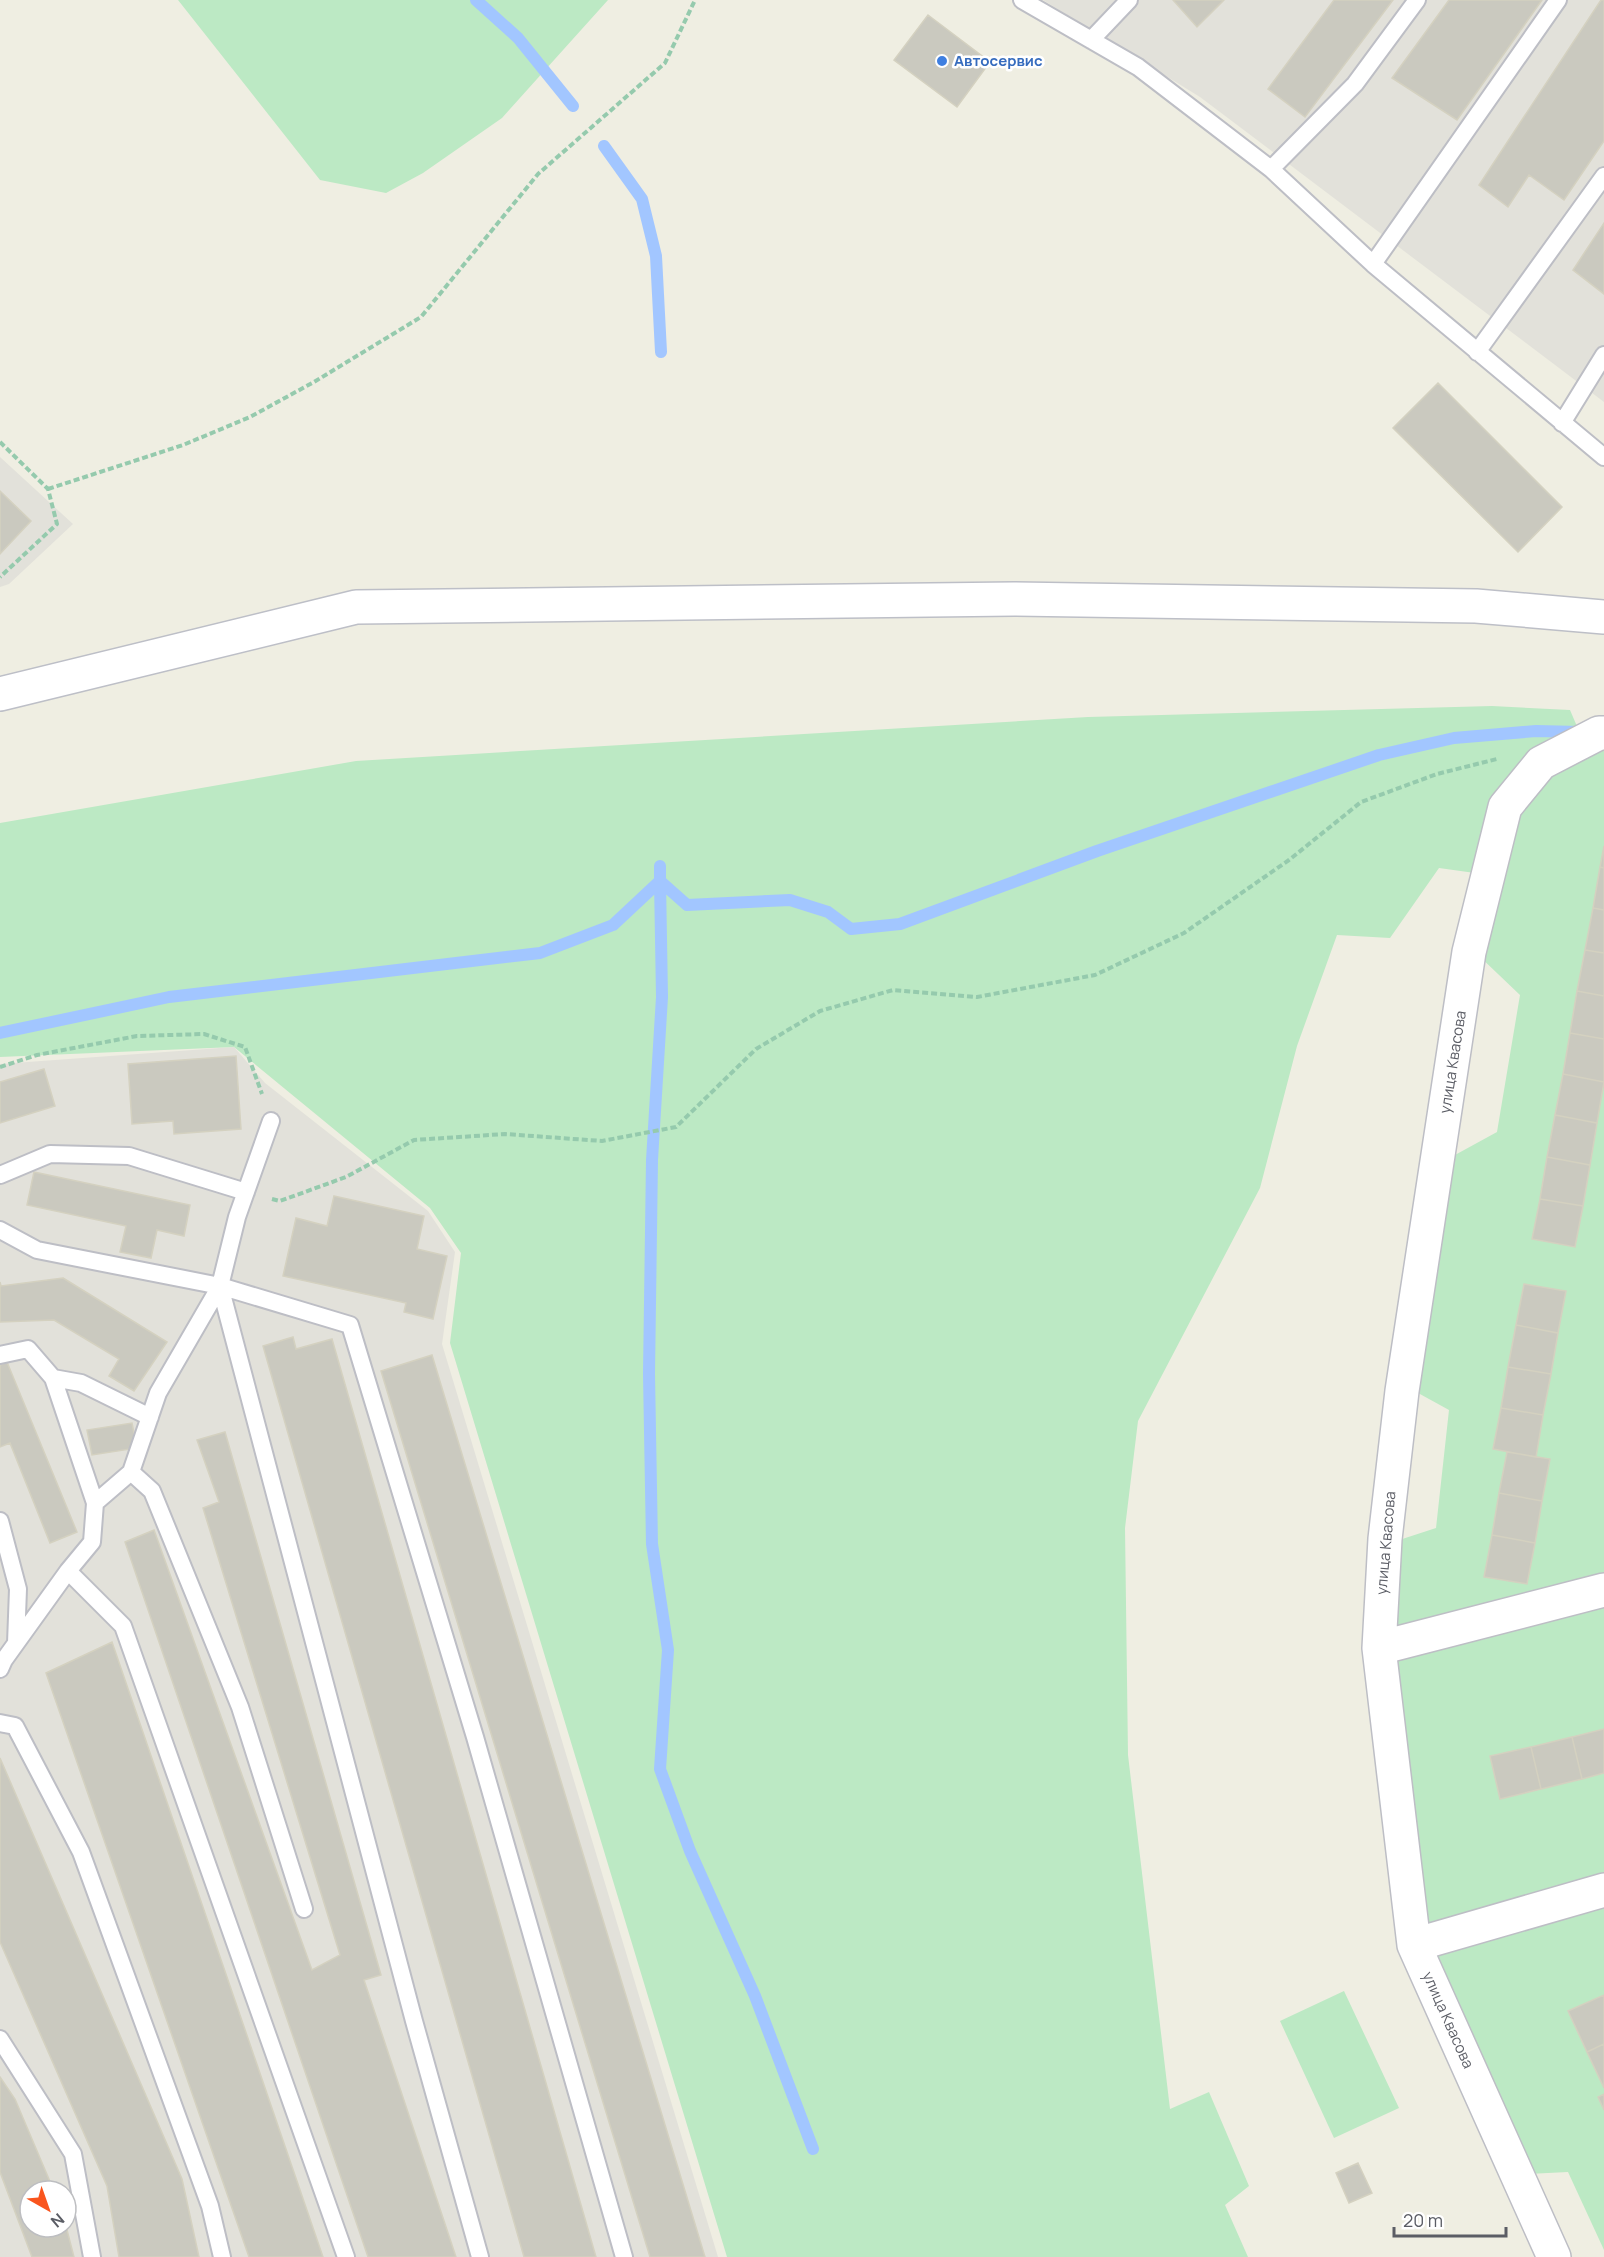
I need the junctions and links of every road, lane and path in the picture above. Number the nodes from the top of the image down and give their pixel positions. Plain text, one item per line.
1 (695, 0) edge
2 (1022, 0) edge
3 (1129, 0) edge
4 (1417, 0) edge
5 (1558, 0) edge
6 (1092, 40) junction
7 (1271, 169) junction
8 (1604, 176) edge
9 (1373, 264) junction
10 (1477, 352) junction
11 (1604, 355) edge
12 (1562, 423) junction
13 (0, 442) edge
14 (1604, 457) edge
15 (48, 489) junction
16 (0, 577) edge
17 (1604, 617) edge
18 (0, 694) edge
19 (1604, 733) edge
20 (1504, 757) dead end
21 (0, 1068) edge
22 (271, 1121) joint
23 (0, 1175) edge
24 (246, 1192) junction
25 (0, 1230) edge
26 (219, 1286) junction
27 (0, 1355) edge
28 (53, 1378) junction
29 (150, 1417) junction
30 (131, 1472) junction
31 (95, 1503) junction
32 (0, 1521) edge
33 (68, 1571) junction
34 (1604, 1590) edge
35 (16, 1643) junction
36 (1379, 1648) junction
37 (0, 1669) edge
38 (0, 1723) edge
39 (1604, 1890) edge
40 (304, 1909) dead end
41 (1414, 1945) junction
42 (0, 2038) edge
43 (92, 2257) edge
44 (222, 2257) edge
45 (346, 2257) edge
46 (480, 2257) edge
47 (624, 2257) edge
48 (1554, 2257) edge

1 - 15 path
2 - 6 lane
3 - 6 lane
4 - 7 lane
5 - 9 lane
6 - 7 lane
7 - 9 lane
8 - 10 lane
9 - 10 lane
10 - 12 lane
11 - 12 lane
12 - 14 lane
13 - 15 path
15 - 16 path
17 - 18 street
19 - 36 street, улица Квасова
20 - 24 path
21 - 22 path
22 - 24 lane
23 - 24 lane
24 - 26 lane
25 - 26 lane
26 - 29 lane
26 - 46 lane
26 - 47 lane
27 - 28 lane
28 - 29 lane
28 - 31 lane
29 - 30 lane
30 - 31 lane
30 - 40 lane
31 - 33 lane
32 - 35 lane
33 - 35 lane
33 - 45 lane
34 - 36 street
35 - 37 lane
36 - 41 street, улица Квасова
38 - 44 lane
39 - 41 street
41 - 48 street, улица Квасова
42 - 43 lane

